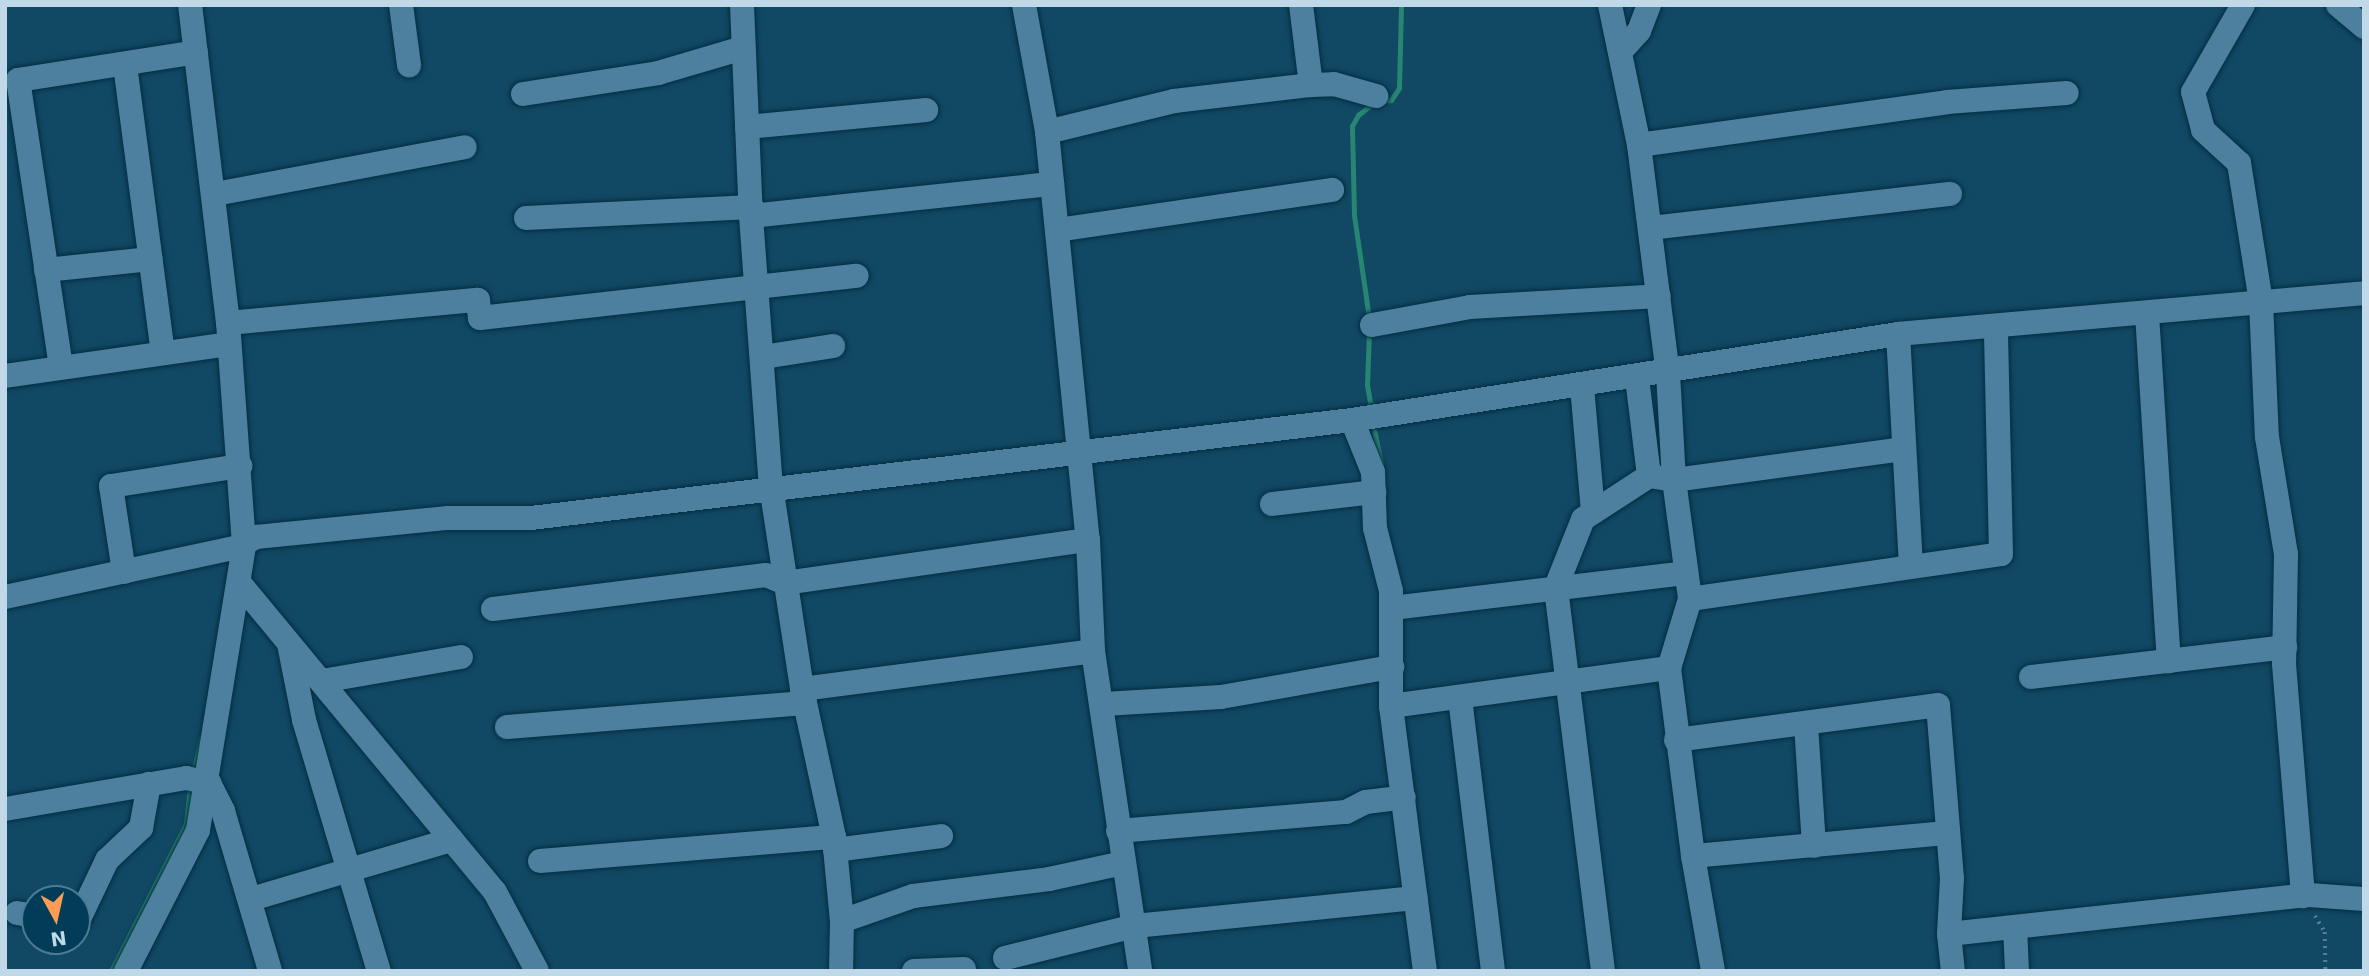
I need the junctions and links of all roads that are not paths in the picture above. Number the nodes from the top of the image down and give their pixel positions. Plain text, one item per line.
1 (190, 5) edge
2 (401, 5) edge
3 (742, 5) edge
4 (1024, 5) edge
5 (1301, 5) edge
6 (1610, 5) edge
7 (1649, 5) edge
8 (2243, 5) edge
9 (2338, 5) edge
10 (2364, 27) edge
11 (743, 48) junction
12 (1622, 51) junction
13 (196, 52) junction
14 (125, 65) junction
15 (409, 65) dead end
16 (1311, 85) junction
17 (2067, 93) dead end
18 (523, 94) dead end
19 (1376, 96) dead end
20 (926, 110) dead end
21 (747, 127) junction
22 (1047, 132) junction
23 (1639, 145) junction
24 (465, 147) dead end
25 (1052, 184) junction
26 (1332, 190) dead end
27 (215, 194) junction
28 (1950, 194) dead end
29 (751, 212) junction
30 (526, 218) dead end
31 (1650, 228) junction
32 (1057, 230) junction
33 (150, 259) junction
34 (46, 270) junction
35 (857, 276) dead end
36 (759, 289) junction
37 (2364, 293) edge
38 (1659, 296) junction
39 (2261, 302) junction
40 (2147, 314) junction
41 (1372, 325) dead end
42 (1996, 328) junction
43 (229, 334) junction
44 (1898, 334) junction
45 (833, 346) dead end
46 (163, 352) junction
47 (763, 357) junction
48 (61, 367) junction
49 (1668, 373) junction
50 (5, 376) edge
51 (1637, 378) junction
52 (1582, 386) junction
53 (1352, 420) junction
54 (1902, 449) junction
55 (1076, 450) junction
56 (240, 466) junction
57 (1649, 475) junction
58 (1674, 480) junction
59 (771, 486) junction
60 (1374, 492) junction
61 (1272, 504) dead end
62 (1593, 512) junction
63 (1088, 540) junction
64 (244, 544) junction
65 (1911, 565) junction
66 (124, 572) junction
67 (1685, 573) junction
68 (785, 583) junction
69 (241, 585) junction
70 (1556, 587) junction
71 (5, 597) edge
72 (1690, 599) junction
73 (1392, 608) junction
74 (493, 610) dead end
75 (288, 640) junction
76 (2285, 647) junction
77 (1093, 651) junction
78 (461, 657) dead end
79 (2169, 661) junction
80 (1392, 667) junction
81 (1669, 668) junction
82 (2031, 677) dead end
83 (322, 681) junction
84 (1566, 682) junction
85 (803, 696) junction
86 (1460, 698) junction
87 (1104, 704) junction
88 (1391, 706) junction
89 (1806, 725) junction
90 (507, 727) dead end
91 (1676, 740) junction
92 (209, 783) junction
93 (149, 784) junction
94 (1404, 797) junction
95 (5, 809) edge
96 (1118, 831) junction
97 (1948, 833) junction
98 (941, 836) dead end
99 (452, 840) junction
100 (834, 844) junction
101 (1814, 846) junction
102 (1693, 856) junction
103 (540, 861) dead end
104 (1123, 863) junction
105 (350, 870) junction
106 (91, 894) edge
107 (2303, 896) junction
108 (1416, 898) junction
109 (251, 899) junction
110 (2364, 899) edge
111 (842, 921) junction
112 (1134, 926) junction
113 (2015, 927) junction
114 (1949, 934) junction
115 (1004, 958) dead end
116 (964, 969) dead end
117 (126, 971) edge
118 (270, 971) edge
119 (379, 971) edge
120 (537, 971) edge
121 (841, 971) edge
122 (914, 971) edge
123 (1140, 971) edge
124 (1425, 971) edge
125 (1493, 971) edge
126 (1603, 971) edge
127 (1713, 971) edge
128 (1953, 971) edge
129 (2017, 971) edge

1 - 13 street
2 - 15 street
3 - 11 street
4 - 22 street
5 - 16 street
6 - 12 street
7 - 12 street
8 - 39 street
9 - 10 street
11 - 18 street
11 - 21 street
12 - 23 street
13 - 14 street
13 - 27 street
14 - 33 street
14 - 34 street
16 - 19 street
16 - 22 street
17 - 23 street
20 - 21 street
21 - 29 street
22 - 25 street
23 - 31 street
24 - 27 street
25 - 29 street
25 - 32 street
26 - 32 street
27 - 43 street
28 - 31 street
29 - 30 street
29 - 36 street
31 - 38 street
32 - 55 street
33 - 34 street
33 - 46 street
34 - 48 street
35 - 36 street
36 - 43 street
36 - 47 street
37 - 39 street
38 - 41 street
38 - 49 street
39 - 40 street
39 - 76 street
40 - 42 street
40 - 79 street
42 - 44 street
42 - 65 street
43 - 46 street
43 - 56 street
44 - 49 street
44 - 54 street
45 - 47 street
46 - 48 street
47 - 59 street
48 - 50 street
49 - 51 street
49 - 58 street
51 - 52 street
51 - 57 street
52 - 53 street
52 - 62 street
53 - 55 street
53 - 60 street
54 - 58 street
54 - 65 street
55 - 59 street
55 - 63 street
56 - 64 street
56 - 66 street
57 - 58 street
57 - 62 street
58 - 67 street
59 - 64 street
59 - 68 street
60 - 61 street
60 - 73 street
62 - 70 street
63 - 68 street
63 - 77 street
64 - 66 street
64 - 69 street
65 - 72 street
66 - 71 street
67 - 70 street
67 - 72 street
68 - 74 street
68 - 85 street
69 - 75 street
69 - 92 street
70 - 73 street
70 - 84 street
72 - 81 street
73 - 80 street
75 - 83 street
75 - 105 street
76 - 79 street
76 - 107 street
77 - 85 street
77 - 87 street
78 - 83 street
79 - 82 street
80 - 87 street
80 - 88 street
81 - 84 street
81 - 91 street
83 - 99 street
84 - 86 street
84 - 126 street
85 - 90 street
85 - 100 street
86 - 88 street
86 - 125 street
87 - 96 street
88 - 94 street
89 - 91 street
89 - 97 street
89 - 101 street
91 - 102 street
92 - 93 street
92 - 109 street
92 - 117 street
93 - 95 street
93 - 106 street
94 - 96 street
94 - 108 street
96 - 104 street
97 - 101 street
97 - 114 street
98 - 100 street
99 - 105 street
99 - 120 street
100 - 103 street
100 - 111 street
101 - 102 street
102 - 127 street
104 - 111 street
104 - 112 street
105 - 109 street
105 - 119 street
107 - 110 street
107 - 113 street
108 - 112 street
108 - 124 street
109 - 118 street
111 - 121 street
112 - 115 street
112 - 123 street
113 - 114 street
113 - 129 street
114 - 128 street
116 - 122 street

